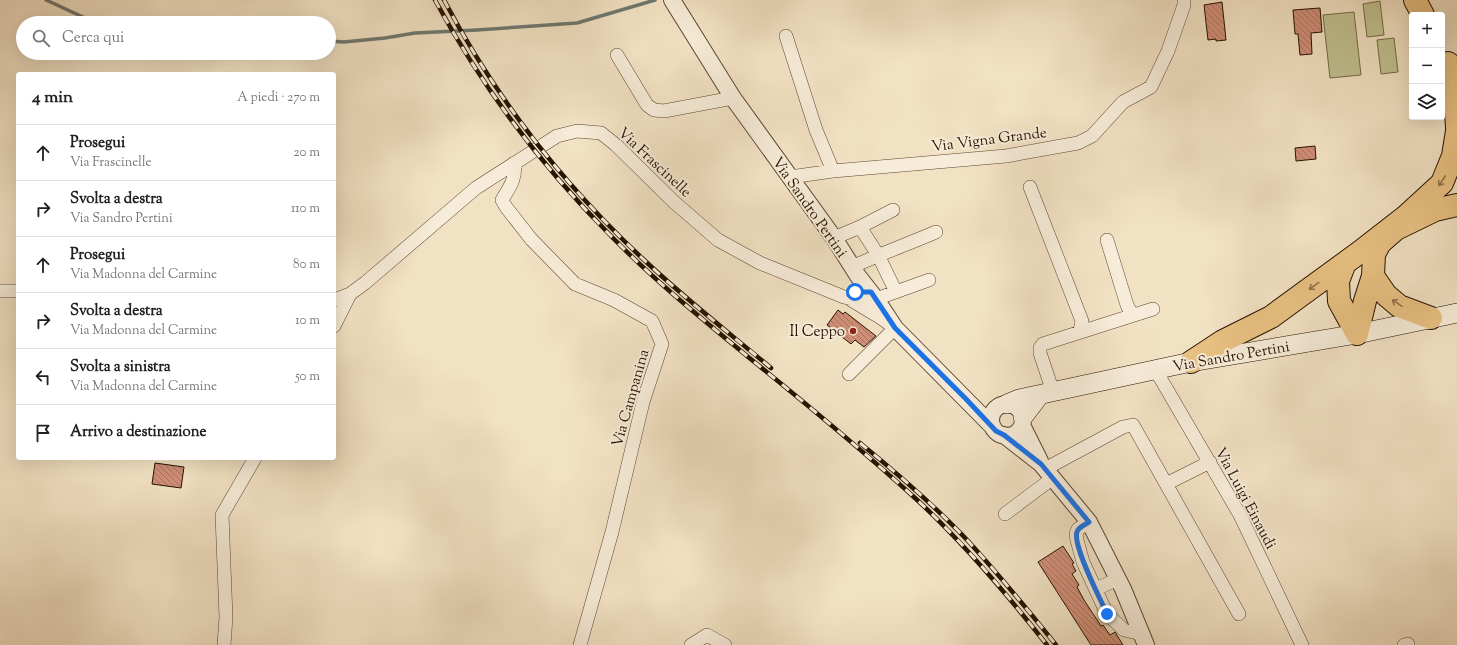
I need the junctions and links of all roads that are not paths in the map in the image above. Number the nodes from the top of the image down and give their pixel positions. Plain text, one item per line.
1 (1184, 0) edge
2 (1415, 0) edge
3 (673, 2) edge
4 (1421, 12) edge
5 (786, 36) dead end
6 (617, 55) dead end
7 (1449, 65) edge
8 (733, 98) junction
9 (1457, 127) edge
10 (1457, 131) edge
11 (514, 163) junction
12 (833, 171) junction
13 (790, 177) junction
14 (1030, 187) dead end
15 (1457, 206) edge
16 (893, 210) dead end
17 (860, 227) junction
18 (936, 232) dead end
19 (834, 238) junction
20 (1107, 240) dead end
21 (878, 255) junction
22 (1345, 263) junction
23 (855, 271) junction
24 (1373, 276) junction
25 (929, 280) dead end
26 (16, 290) edge
27 (0, 291) edge
28 (896, 292) junction
29 (350, 294) junction
30 (847, 296) junction
31 (873, 296) junction
32 (336, 299) edge
33 (1154, 309) dead end
34 (1457, 313) edge
35 (1132, 315) junction
36 (1431, 318) junction
37 (336, 322) edge
38 (895, 328) junction
39 (1080, 331) junction
40 (1357, 334) junction
41 (1191, 362) junction
42 (1155, 369) junction
43 (849, 374) dead end
44 (1046, 394) junction
45 (966, 399) junction
46 (1004, 405) junction
47 (1023, 421) junction
48 (999, 431) junction
49 (254, 460) edge
50 (1210, 462) junction
51 (1046, 470) junction
52 (1166, 484) junction
53 (1005, 514) dead end
54 (1089, 522) junction
55 (1118, 579) junction
56 (1096, 589) junction
57 (1239, 614) dead end
58 (1144, 640) edge
59 (224, 645) edge
60 (580, 645) edge
61 (691, 645) edge
62 (725, 645) edge
63 (1302, 645) edge

1 - 12 street, Via Vigna Grande
2 - 4 highway
3 - 8 street, Via Sandro Pertini
5 - 12 street
6 - 8 street
7 - 9 highway
8 - 13 street, Via Sandro Pertini
10 -> 22 highway
11 - 29 street, Via Frascinelle
11 - 30 street, Via Frascinelle
11 - 60 street, Via Campanina
12 - 13 street, Via Vigna Grande
13 - 19 street, Via Sandro Pertini
14 - 39 street
15 - 24 highway
16 - 17 street
17 - 19 street
17 - 21 street
18 - 21 street
19 - 23 street, Via Sandro Pertini
20 - 35 street
21 - 23 street
21 - 28 street
22 - 40 highway
22 -> 41 highway
23 - 30 street
23 - 31 street, Via Sandro Pertini
36 -> 24 highway
24 - 40 highway
25 - 28 street, Via Frascinelle
26 - 27 street
28 - 31 street, Via Frascinelle
29 - 32 street, Via Frascinelle
29 - 37 street
30 - 31 street, Via Frascinelle
30 - 38 street, Via Frascinelle
31 - 38 street, Via Sandro Pertini
33 - 35 street
34 - 36 main road, Via Sandro Pertini
35 - 39 street
36 - 40 main road, Via Sandro Pertini
38 - 43 street
38 - 45 street, Via Sandro Pertini
39 - 44 street
40 - 41 main road, Via Sandro Pertini
41 - 42 main road, Via Sandro Pertini
42 - 44 main road, Via Sandro Pertini
42 - 50 street, Via Luigi Einaudi
44 - 46 main road, Via Sandro Pertini
44 - 47 main road
45 - 46 street, Via Sandro Pertini
45 - 48 street, Via Sandro Pertini
46 - 47 street
46 - 48 street
47 - 48 street
47 - 51 street
48 - 51 street, Via Sandro Pertini
49 - 59 street
50 - 52 street
50 - 63 street, Via Luigi Einaudi
51 - 52 street
51 - 53 street
51 - 54 street
52 - 57 street
54 - 55 street
54 - 56 street
55 - 56 street
55 - 58 street
56 - 58 street
61 - 62 street

